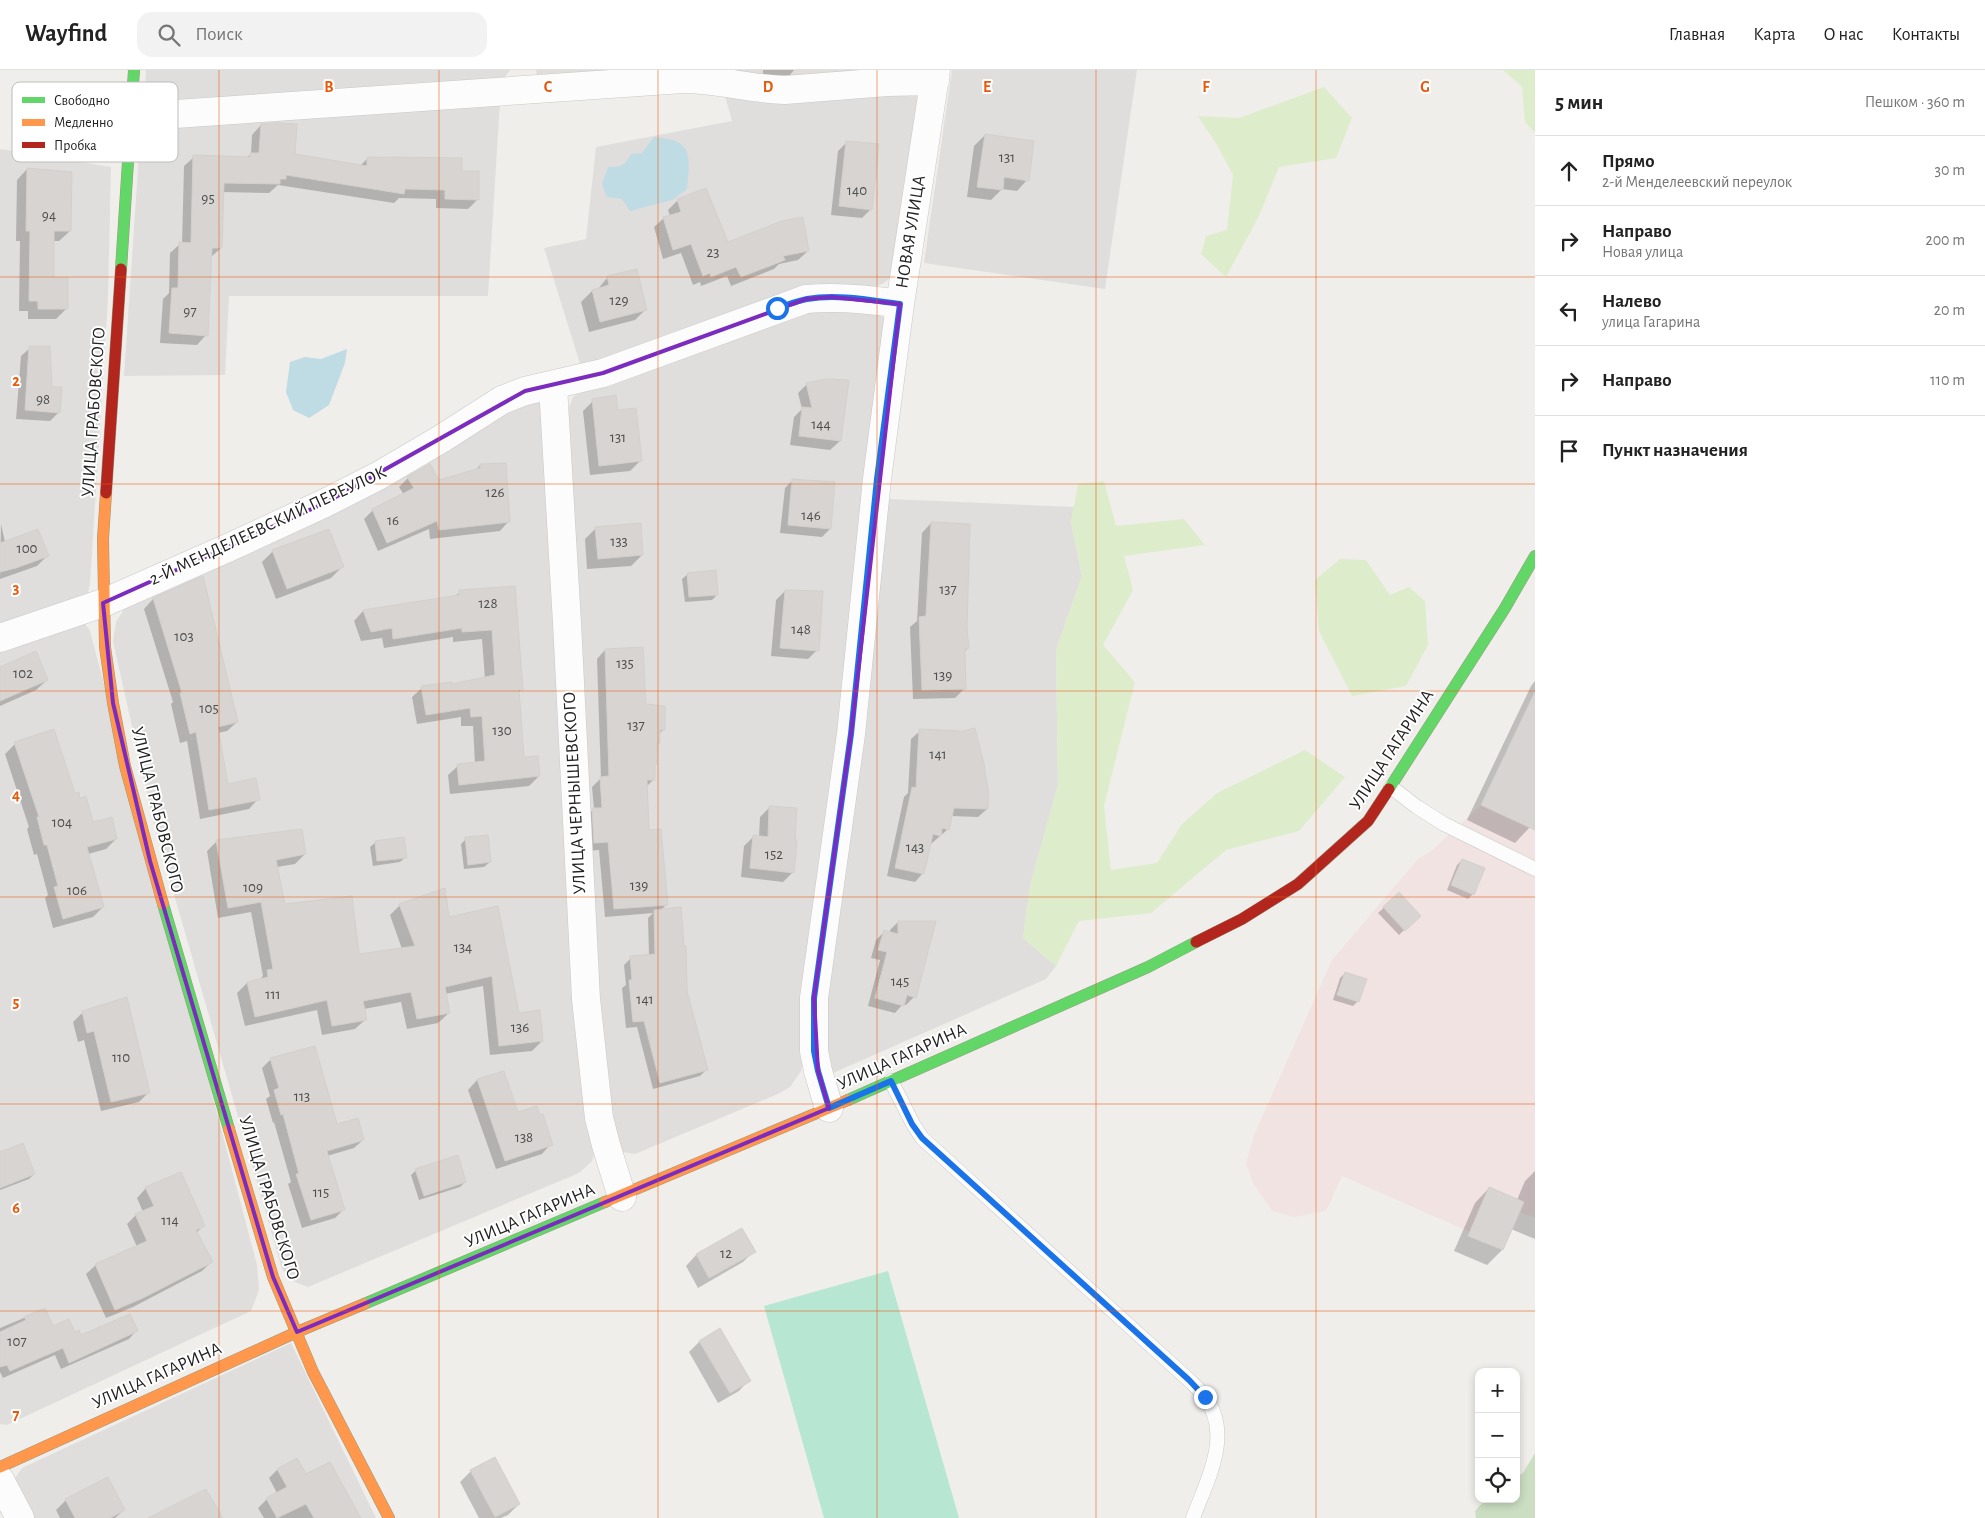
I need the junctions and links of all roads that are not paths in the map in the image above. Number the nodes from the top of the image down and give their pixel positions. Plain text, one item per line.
1 (936, 75) edge
2 (528, 80) edge
3 (178, 113) edge
4 (129, 162) edge
5 (900, 304) junction
6 (553, 386) junction
7 (1535, 556) edge
8 (103, 603) junction
9 (0, 638) edge
10 (1391, 787) junction
11 (1535, 869) edge
12 (891, 1081) junction
13 (829, 1108) junction
14 (622, 1197) junction
15 (297, 1332) junction
16 (0, 1467) edge
17 (0, 1480) edge
18 (20, 1518) edge
19 (389, 1518) edge
20 (1193, 1518) edge

1 - 2 street
1 - 5 street, НОВАЯ УЛИЦА
2 - 3 street
4 - 8 main road, УЛИЦА ГРАБОВСКОГО
5 - 6 street, 2-Й МЕНДЕЛЕЕВСКИЙ ПЕРЕУЛОК
5 - 13 street, НОВАЯ УЛИЦА
6 - 8 street, 2-Й МЕНДЕЛЕЕВСКИЙ ПЕРЕУЛОК
6 - 14 street, УЛИЦА ЧЕРНЫШЕВСКОГО
7 - 10 main road, УЛИЦА ГАГАРИНА
8 - 9 street, 2-Й МЕНДЕЛЕЕВСКИЙ ПЕРЕУЛОК
8 - 15 main road, УЛИЦА ГРАБОВСКОГО
10 - 11 lane
10 - 12 main road, УЛИЦА ГАГАРИНА
12 - 13 main road, УЛИЦА ГАГАРИНА
12 - 20 lane
13 - 14 main road, УЛИЦА ГАГАРИНА
14 - 15 main road, УЛИЦА ГАГАРИНА
15 - 16 main road, УЛИЦА ГАГАРИНА
15 - 19 main road, УЛИЦА ГРАБОВСКОГО
17 - 18 street

